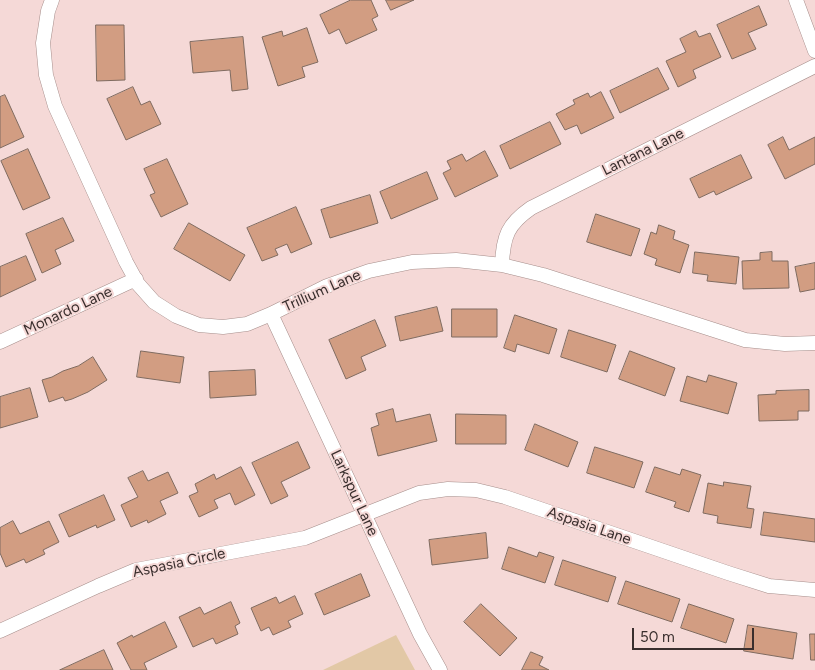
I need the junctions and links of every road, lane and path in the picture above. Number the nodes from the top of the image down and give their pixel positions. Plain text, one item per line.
1 (52, 0) edge
2 (796, 0) edge
3 (815, 51) edge
4 (815, 66) edge
5 (502, 265) junction
6 (136, 279) junction
7 (271, 314) junction
8 (0, 342) edge
9 (815, 343) edge
10 (364, 515) junction
11 (815, 590) edge
12 (0, 631) edge
13 (440, 670) edge

1 - 6 street, Trillium Lane
2 - 3 street
4 - 5 street, Lantana Lane
5 - 7 street, Trillium Lane
5 - 9 street, Trillium Lane
6 - 7 street, Trillium Lane
6 - 8 street, Monardo Lane
7 - 10 street, Larkspur Lane
10 - 11 street, Aspasia Lane
10 - 12 street, Aspasia Circle
10 - 13 street, Larkspur Lane

